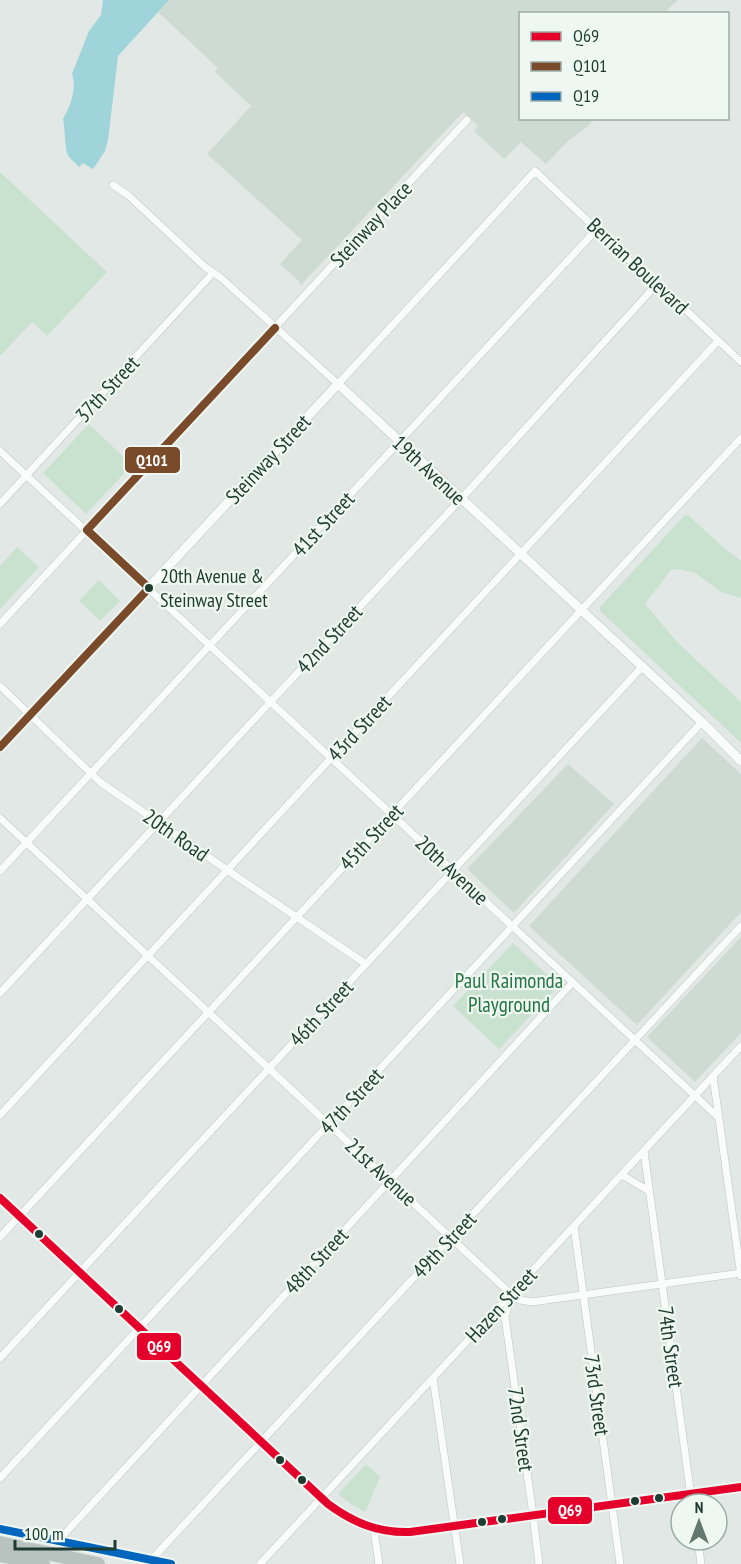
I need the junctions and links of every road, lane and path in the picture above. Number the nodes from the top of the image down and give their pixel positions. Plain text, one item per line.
1 (467, 120) dead end
2 (535, 171) joint
3 (113, 185) dead end
4 (597, 229) junction
5 (213, 273) junction
6 (657, 285) junction
7 (275, 328) junction
8 (718, 341) junction
9 (741, 362) edge
10 (338, 384) junction
11 (741, 438) edge
12 (400, 442) junction
13 (0, 451) edge
14 (27, 475) junction
15 (461, 499) junction
16 (0, 504) edge
17 (87, 530) junction
18 (520, 554) junction
19 (148, 588) junction
20 (581, 611) junction
21 (0, 624) edge
22 (210, 645) junction
23 (642, 667) junction
24 (0, 686) edge
25 (271, 701) junction
26 (31, 715) junction
27 (702, 722) junction
28 (0, 747) edge
29 (332, 758) junction
30 (741, 761) edge
31 (92, 773) junction
32 (392, 814) junction
33 (0, 818) edge
34 (158, 823) junction
35 (27, 843) junction
36 (228, 870) junction
37 (453, 870) junction
38 (0, 871) edge
39 (87, 899) junction
40 (297, 917) junction
41 (513, 926) junction
42 (741, 926) edge
43 (148, 955) junction
44 (366, 964) junction
45 (573, 982) junction
46 (0, 993) edge
47 (208, 1012) junction
48 (635, 1040) junction
49 (741, 1046) edge
50 (269, 1068) junction
51 (713, 1076) junction
52 (695, 1096) junction
53 (0, 1115) edge
54 (719, 1118) junction
55 (329, 1124) junction
56 (644, 1151) junction
57 (621, 1175) junction
58 (391, 1181) junction
59 (649, 1191) junction
60 (0, 1198) edge
61 (19, 1216) junction
62 (574, 1226) junction
63 (0, 1236) edge
64 (451, 1237) junction
65 (80, 1273) junction
66 (741, 1274) edge
67 (662, 1284) junction
68 (511, 1294) junction
69 (583, 1294) junction
70 (140, 1328) junction
71 (0, 1358) edge
72 (433, 1378) junction
73 (201, 1385) junction
74 (262, 1442) junction
75 (0, 1478) edge
76 (741, 1486) edge
77 (691, 1492) edge
78 (698, 1492) edge
79 (669, 1496) edge
80 (322, 1498) junction
81 (612, 1504) junction
82 (533, 1515) junction
83 (454, 1526) junction
84 (0, 1529) edge
85 (375, 1530) junction
86 (58, 1541) junction
87 (0, 1544) edge
88 (0, 1555) edge
89 (149, 1562) edge
90 (43, 1564) edge
91 (98, 1564) edge
92 (171, 1564) edge
93 (260, 1564) edge
94 (379, 1564) edge
95 (460, 1564) edge
96 (539, 1564) edge
97 (620, 1564) edge

1 - 7 street, Steinway Place
2 - 4 street, Berrian Boulevard
2 - 10 street, Steinway Street
3 - 5 street, 19th Avenue
4 - 6 street, Berrian Boulevard
4 - 12 street, 41st Street
5 - 7 street, 19th Avenue
5 - 14 street, 37th Street
6 - 8 street, Berrian Boulevard
6 - 15 street, 42nd Street
7 - 10 street, 19th Avenue
7 - 17 street, Steinway Place
8 - 9 street, Berrian Boulevard
8 - 18 street, 43rd Street
10 - 12 street, 19th Avenue
10 - 19 street, Steinway Street
11 - 20 street, 45th Street
12 - 15 street, 19th Avenue
12 - 22 street, 41st Street
13 - 14 street, 20th Avenue
14 - 16 street, 37th Street
14 - 17 street, 20th Avenue
15 - 18 street, 19th Avenue
15 - 25 street, 42nd Street
17 - 19 street, 20th Avenue
17 - 21 street, Steinway Place
18 - 20 street, 19th Avenue
18 - 29 street, 43rd Street
19 - 22 street, 20th Avenue
19 - 26 street, Steinway Street
20 - 23 street, 19th Avenue
20 - 32 street, 45th Street
22 - 25 street, 20th Avenue
22 - 31 street, 41st Street
23 - 27 street, 19th Avenue
23 - 37 street, 46th Street
24 - 26 street, 20th Road
25 - 29 street, 20th Avenue
25 - 34 street, 42nd Street
26 - 28 street, Steinway Street
26 - 31 street, 20th Road
27 - 30 street, 19th Avenue
27 - 41 street, 47th Street
29 - 32 street, 20th Avenue
29 - 36 street, 43rd Street
31 - 34 street, 20th Road
31 - 35 street, 41st Street
32 - 37 street, 20th Avenue
32 - 40 street, 45th Street
33 - 35 street, 21st Avenue
34 - 36 street, 20th Road
34 - 39 street, 42nd Street
35 - 38 street, 41st Street
35 - 39 street, 21st Avenue
36 - 40 street, 20th Road
36 - 43 street, 43rd Street
37 - 41 street, 20th Avenue
37 - 44 street, 46th Street
39 - 43 street, 21st Avenue
39 - 46 street, 42nd Street
40 - 44 street, 20th Road
40 - 47 street, 45th Street
41 - 45 street, 20th Avenue
41 - 55 street, 47th Street
42 - 48 street, 49th Street
43 - 47 street, 21st Avenue
43 - 53 street, 43rd Street
44 - 50 street, 46th Street
45 - 48 street, 20th Avenue
45 - 58 street, 48th Street
47 - 50 street, 21st Avenue
47 - 61 street, 45th Street
48 - 52 street, 20th Avenue
48 - 64 street, 49th Street
49 - 51 street, Hazen Street
50 - 55 street, 21st Avenue
50 - 65 street, 46th Street
51 - 52 street, Hazen Street
51 - 54 street
52 - 54 street, 20th Avenue
52 - 56 street, Hazen Street
54 - 66 street
55 - 58 street, 21st Avenue
55 - 70 street, 47th Street
56 - 57 street, Hazen Street
56 - 59 street, 74th Street
57 - 59 street
57 - 62 street, Hazen Street
58 - 64 street, 21st Avenue
58 - 73 street, 48th Street
59 - 67 street, 74th Street
60 - 61 street
61 - 63 street, 45th Street
61 - 65 street
62 - 68 street, Hazen Street
62 - 69 street, 73rd Street
64 - 68 street, 21st Avenue
64 - 74 street, 49th Street
65 - 70 street
65 - 71 street, 46th Street
66 - 67 street
67 - 69 street
67 - 77 street, 74th Street
68 - 69 street
68 - 72 street, Hazen Street
68 - 82 street, 72nd Street
69 - 81 street, 73rd Street
70 - 73 street
70 - 75 street, 47th Street
72 - 80 street, Hazen Street
72 - 83 street
73 - 74 street
73 - 86 street, 48th Street
74 - 80 street
74 - 89 street, 49th Street
76 - 78 street
79 - 81 street
80 - 85 street
80 - 93 street, Hazen Street
81 - 82 street
81 - 97 street, 73rd Street
82 - 83 street
82 - 96 street, 72nd Street
83 - 85 street
83 - 95 street
84 - 86 street
85 - 94 street
86 - 89 street
87 - 91 highway
88 - 90 highway
89 - 92 street

